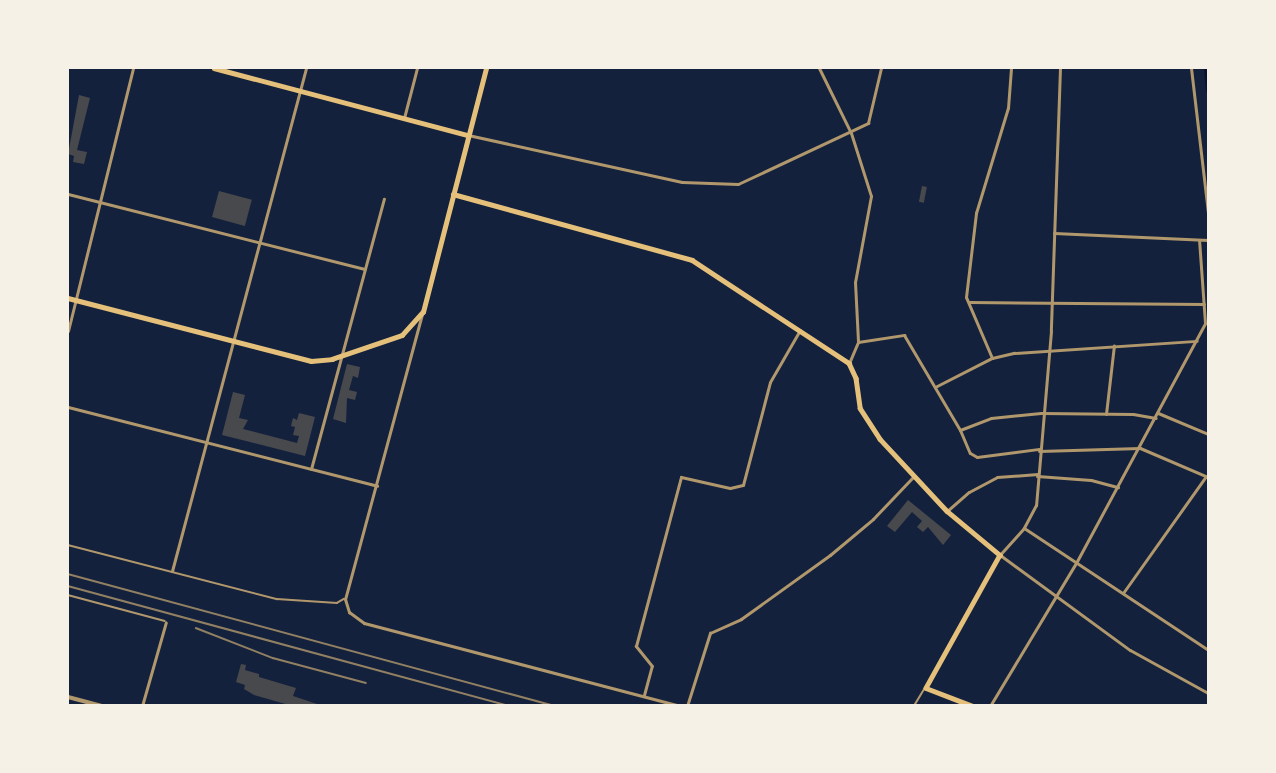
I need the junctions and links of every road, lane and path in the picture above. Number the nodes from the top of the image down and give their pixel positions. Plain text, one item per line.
1 (133, 68) edge
2 (214, 68) edge
3 (306, 68) edge
4 (417, 68) edge
5 (486, 68) edge
6 (819, 68) edge
7 (881, 68) edge
8 (1011, 68) edge
9 (1060, 68) edge
10 (1191, 68) edge
11 (300, 89) junction
12 (404, 119) junction
13 (851, 133) junction
14 (468, 135) junction
15 (68, 194) edge
16 (453, 194) junction
17 (384, 199) dead end
18 (99, 201) junction
19 (1209, 213) edge
20 (1054, 233) junction
21 (1199, 240) junction
22 (1209, 240) edge
23 (260, 242) junction
24 (365, 269) junction
25 (68, 298) edge
26 (75, 300) junction
27 (969, 302) junction
28 (1052, 303) junction
29 (1204, 304) junction
30 (423, 312) junction
31 (800, 330) junction
32 (68, 331) edge
33 (233, 340) junction
34 (1197, 340) junction
35 (858, 342) junction
36 (1114, 345) junction
37 (1049, 348) junction
38 (341, 355) junction
39 (992, 358) junction
40 (849, 363) junction
41 (935, 387) junction
42 (68, 407) edge
43 (1041, 413) junction
44 (1158, 413) junction
45 (1106, 414) junction
46 (1156, 418) junction
47 (960, 430) junction
48 (1209, 434) edge
49 (207, 442) junction
50 (1140, 448) junction
51 (1039, 450) junction
52 (311, 469) junction
53 (1038, 475) junction
54 (913, 477) junction
55 (1207, 477) edge
56 (377, 486) junction
57 (1118, 487) junction
58 (947, 511) junction
59 (1024, 528) junction
60 (68, 545) edge
61 (1000, 555) junction
62 (1076, 562) junction
63 (172, 571) junction
64 (1123, 593) junction
65 (68, 595) edge
66 (1055, 598) junction
67 (345, 599) junction
68 (166, 622) joint
69 (1209, 650) edge
70 (926, 688) junction
71 (1209, 693) edge
72 (644, 695) junction
73 (68, 698) edge
74 (100, 705) edge
75 (142, 705) edge
76 (680, 705) edge
77 (687, 705) edge
78 (914, 705) edge
79 (973, 705) edge
80 (990, 705) edge

1 - 18 street
2 - 11 main road
3 - 11 street
4 - 12 street
5 - 14 main road
6 - 13 street
7 - 13 street
8 - 27 street
9 - 20 street
10 - 19 street
11 - 12 main road
11 - 23 street
12 - 14 main road
13 - 14 street
13 - 35 street
14 - 16 main road
15 - 18 street
16 - 30 main road
16 - 31 main road
17 - 24 street
18 - 23 street
18 - 26 street
20 - 21 street
20 - 28 street
21 - 22 street
21 - 29 street
23 - 24 street
23 - 33 street
24 - 38 street
25 - 26 main road
26 - 32 street
26 - 33 main road
27 - 28 street
27 - 39 street
28 - 29 street
28 - 37 street
29 - 34 street
30 - 38 main road
30 - 56 street
31 - 40 main road
31 - 72 street
33 - 38 main road
33 - 49 street
34 - 36 street
34 - 44 street
35 - 40 street
35 - 41 street
36 - 37 street
36 - 45 street
37 - 39 street
37 - 43 street
38 - 52 street
39 - 41 street
40 - 54 main road
41 - 47 street
42 - 49 street
43 - 45 street
43 - 47 street
43 - 51 street
44 - 46 street
44 - 48 street
45 - 46 street
46 - 50 street
47 - 51 street
49 - 52 street
49 - 63 street
50 - 51 street
50 - 55 street
50 - 57 street
51 - 53 street
52 - 56 street
53 - 57 street
53 - 58 street
53 - 59 street
54 - 58 main road
54 - 77 street
55 - 64 street
56 - 67 street
57 - 62 street
58 - 61 main road
59 - 61 street
59 - 62 street
60 - 63 lane
61 - 66 street
61 - 70 main road
62 - 64 street
62 - 66 street
63 - 67 lane
64 - 69 street
65 - 68 lane
66 - 71 street
66 - 80 street
67 - 72 street
68 - 75 street
70 - 78 lane
70 - 79 main road
72 - 76 street
73 - 74 street

